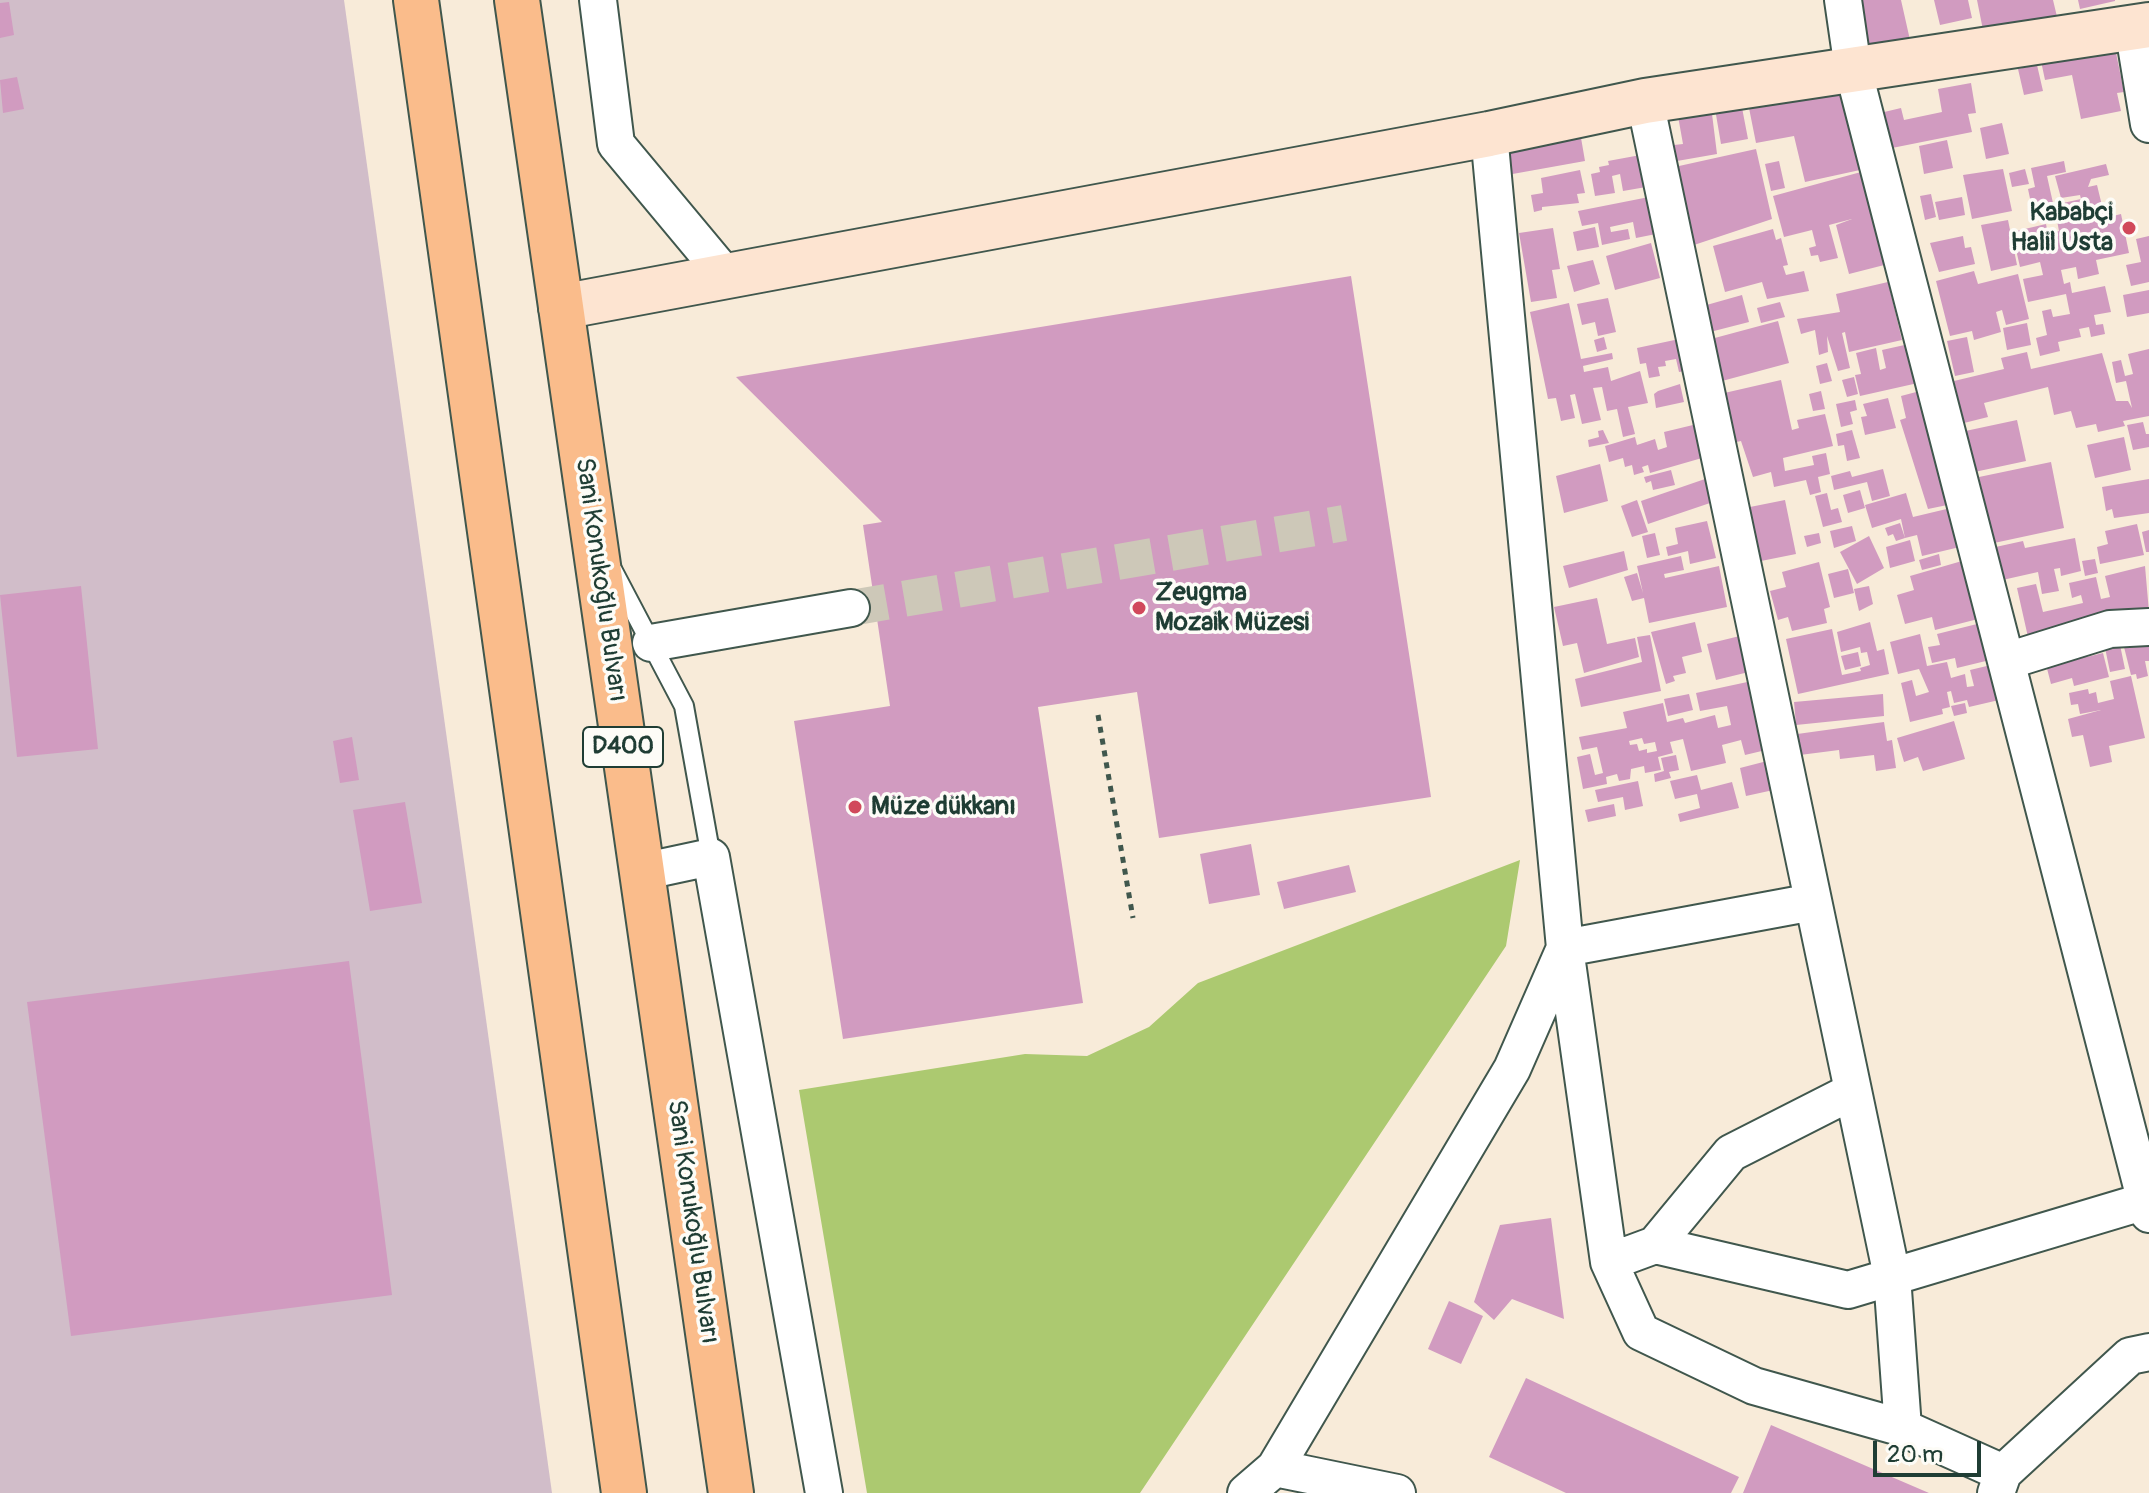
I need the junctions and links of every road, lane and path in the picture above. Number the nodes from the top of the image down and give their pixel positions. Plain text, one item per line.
1 (416, 0) edge
2 (517, 0) edge
3 (598, 0) edge
4 (1843, 0) edge
5 (2141, 26) edge
6 (1853, 69) junction
7 (1645, 101) junction
8 (2149, 124) edge
9 (1489, 134) junction
10 (726, 276) junction
11 (561, 307) junction
12 (593, 532) junction
13 (851, 608) tunnel mouth
14 (2149, 627) edge
15 (651, 643) junction
16 (2007, 661) junction
17 (1098, 715) dead end
18 (711, 857) junction
19 (641, 872) junction
20 (1813, 902) junction
21 (1133, 918) dead end
22 (1565, 948) junction
23 (1853, 1091) junction
24 (2148, 1205) edge
25 (1655, 1245) junction
26 (1609, 1262) junction
27 (1892, 1276) junction
28 (2149, 1352) edge
29 (1903, 1428) junction
30 (1275, 1468) junction
31 (2000, 1483) edge
32 (624, 1493) edge
33 (731, 1493) edge
34 (824, 1493) edge
35 (1246, 1493) edge
36 (1397, 1493) edge

1 - 32 highway
2 - 11 highway, Sani Konukoğlu Bulvarı / D400
3 - 10 street
4 - 6 street
5 - 6 main road
5 - 8 street
6 - 7 main road
6 - 16 street
7 - 9 main road
7 - 20 street
9 - 10 main road
9 - 22 street
10 - 11 main road
11 - 12 highway, Sani Konukoğlu Bulvarı / D400
12 - 15 lane
12 - 19 highway, Sani Konukoğlu Bulvarı / D400
13 - 15 street
14 - 16 street
15 - 18 lane
16 - 24 street
17 - 21 path
18 - 19 street
18 - 34 street
19 - 33 highway, Sani Konukoğlu Bulvarı / D400
20 - 22 street
20 - 23 street
22 - 26 street
22 - 30 street
23 - 25 street
23 - 27 street
24 - 27 street
25 - 26 street
25 - 27 street
26 - 29 street
27 - 29 street
28 - 31 street
29 - 31 street
30 - 35 street
30 - 36 street

